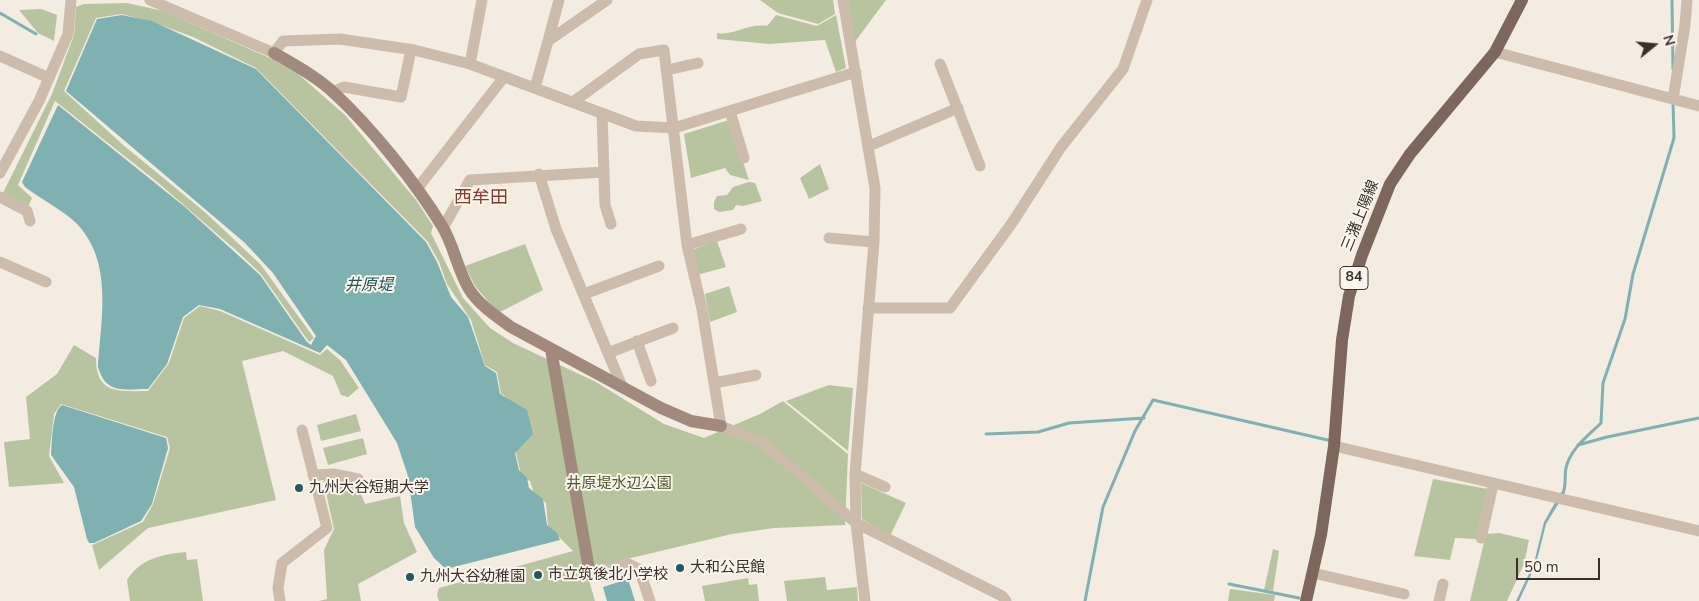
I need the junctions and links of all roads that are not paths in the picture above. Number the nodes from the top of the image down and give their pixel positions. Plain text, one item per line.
1 (72, 0) edge
2 (150, 0) edge
3 (482, 0) edge
4 (559, 0) edge
5 (607, 0) edge
6 (843, 0) edge
7 (1147, 0) edge
8 (1522, 0) edge
9 (1687, 0) edge
10 (548, 41) junction
11 (411, 50) junction
12 (1495, 52) junction
13 (274, 54) junction
14 (0, 56) edge
15 (698, 63) dead end
16 (470, 64) junction
17 (940, 64) dead end
18 (667, 70) junction
19 (856, 72) junction
20 (504, 76) junction
21 (49, 78) junction
22 (535, 88) junction
23 (333, 92) junction
24 (1673, 99) junction
25 (573, 102) junction
26 (1699, 106) edge
27 (958, 108) junction
28 (730, 111) junction
29 (602, 113) junction
30 (674, 128) junction
31 (869, 146) junction
32 (744, 158) dead end
33 (980, 166) dead end
34 (604, 172) junction
35 (0, 173) edge
36 (539, 174) junction
37 (417, 189) junction
38 (0, 197) edge
39 (30, 221) dead end
40 (611, 224) dead end
41 (443, 228) junction
42 (741, 229) dead end
43 (829, 238) dead end
44 (874, 242) junction
45 (687, 245) junction
46 (0, 262) edge
47 (658, 266) dead end
48 (46, 282) dead end
49 (584, 294) junction
50 (868, 308) junction
51 (673, 328) dead end
52 (637, 342) junction
53 (551, 349) junction
54 (608, 353) junction
55 (756, 375) dead end
56 (651, 381) dead end
57 (714, 383) junction
58 (620, 384) junction
59 (721, 426) junction
60 (302, 430) dead end
61 (1334, 446) junction
62 (855, 474) junction
63 (313, 475) junction
64 (358, 479) dead end
65 (1493, 485) junction
66 (885, 487) dead end
67 (856, 523) junction
68 (1699, 531) edge
69 (1480, 538) dead end
70 (1312, 573) junction
71 (590, 575) joint
72 (1443, 584) dead end
73 (1404, 594) dead end
74 (280, 601) edge
75 (650, 601) edge
76 (865, 601) edge
77 (1006, 601) edge
78 (1307, 601) edge
79 (1439, 601) edge

1 - 21 street
2 - 13 street
3 - 16 street
4 - 10 street
5 - 10 street
6 - 19 street
7 - 50 street
8 - 12 main road, 三潴上陽線 / 84
9 - 24 street
10 - 22 street
11 - 13 street
11 - 16 street
11 - 23 street
12 - 24 street
12 - 61 main road, 三潴上陽線 / 84
13 - 23 street
14 - 21 street
15 - 18 street
16 - 20 street
17 - 27 street
18 - 25 street
18 - 30 street
19 - 28 street
19 - 31 street
20 - 22 street
20 - 37 street
21 - 35 street
22 - 25 street
23 - 37 street
24 - 26 street
25 - 29 street
27 - 31 street
27 - 33 street
28 - 30 street
28 - 32 street
29 - 30 street
29 - 34 street
30 - 45 street
31 - 44 street
34 - 36 street
34 - 40 street
36 - 41 street
36 - 49 street
37 - 41 street
38 - 39 street
41 - 53 street
42 - 45 street
43 - 44 street
44 - 50 street
45 - 57 street
46 - 48 street
47 - 49 street
49 - 54 street
50 - 62 street
51 - 52 street
52 - 54 street
52 - 56 street
53 - 58 street
53 - 71 street
54 - 58 street
55 - 57 street
57 - 59 street
58 - 59 street
59 - 67 street
60 - 63 street
61 - 65 street
61 - 70 main road, 三潴上陽線 / 84
62 - 66 street
62 - 67 street
63 - 64 street
63 - 74 street
65 - 68 street
65 - 69 street
67 - 76 street
67 - 77 street
70 - 73 street
70 - 78 main road, 三潴上陽線 / 84
71 - 75 street
72 - 79 street

